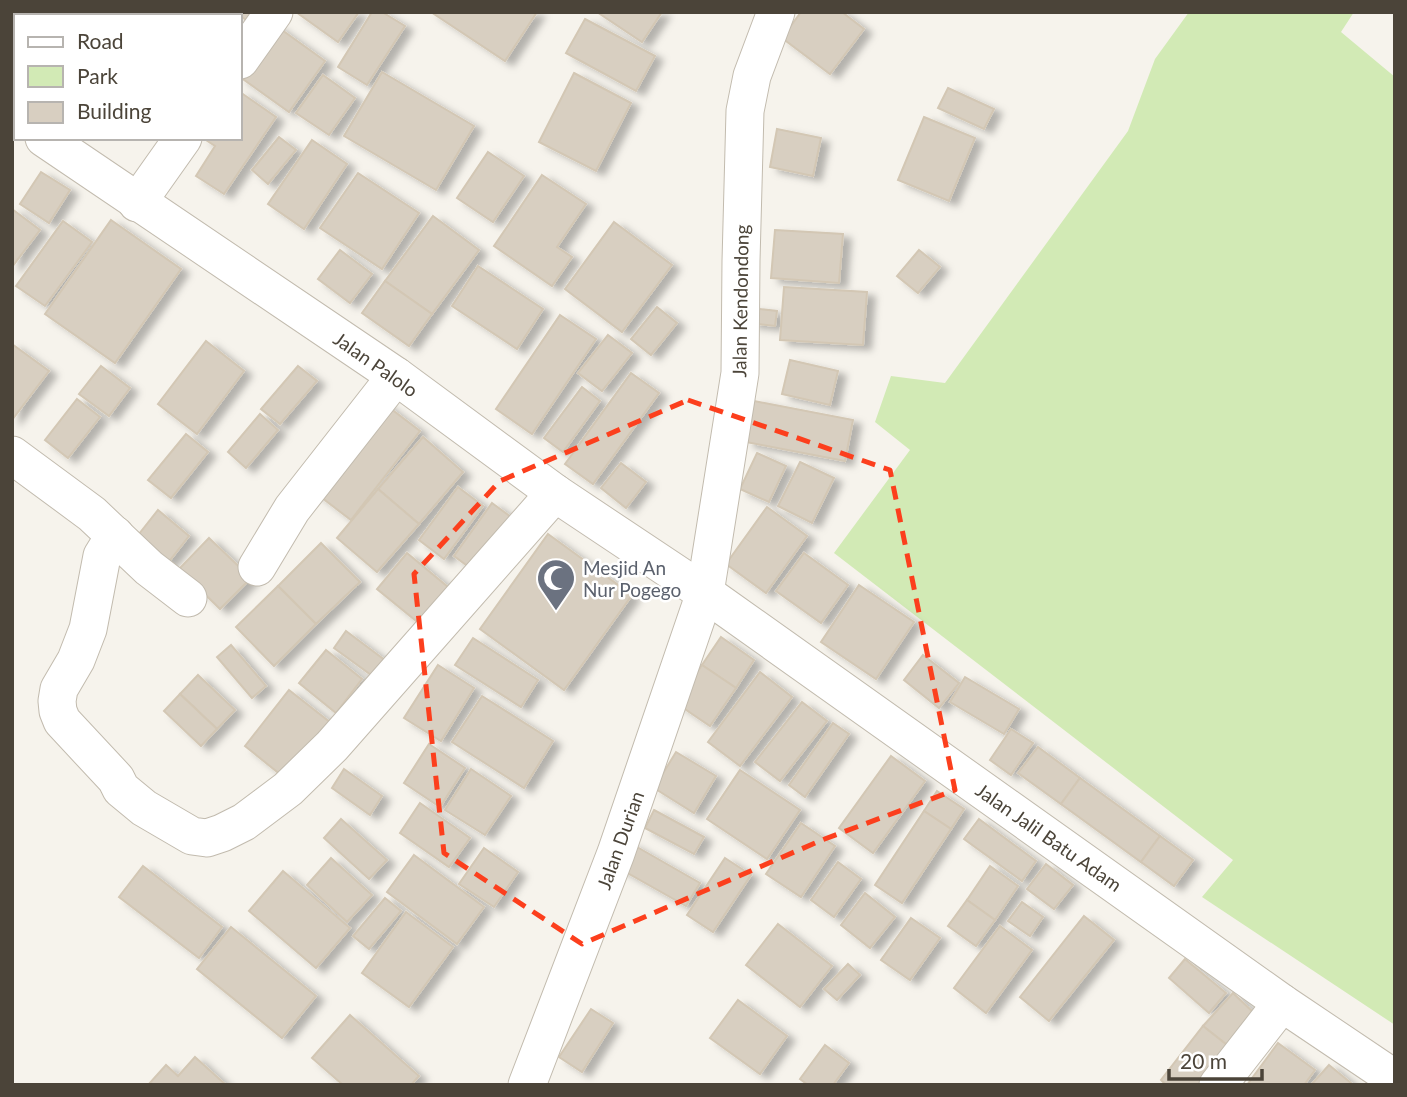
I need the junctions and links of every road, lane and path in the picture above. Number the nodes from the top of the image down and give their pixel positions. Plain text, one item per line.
1 (274, 12) edge
2 (776, 12) edge
3 (242, 57) edge
4 (182, 140) edge
5 (66, 144) edge
6 (137, 202) junction
7 (396, 376) junction
8 (12, 455) edge
9 (555, 493) junction
10 (114, 535) junction
11 (257, 567) dead end
12 (705, 593) junction
13 (188, 597) dead end
14 (1282, 1003) junction
15 (1395, 1079) edge
16 (527, 1085) edge
17 (1218, 1085) edge

1 - 3 street
2 - 12 street, Jalan Kendondong
4 - 6 street
5 - 6 street, Jalan Palolo
6 - 7 street, Jalan Palolo
7 - 9 street, Jalan Palolo
7 - 11 street
8 - 10 street
9 - 10 street
9 - 12 street, Jalan Palolo
10 - 13 street
12 - 14 street, Jalan Jalil Batu Adam
12 - 16 street, Jalan Durian
14 - 15 street, Jalan Jalil Batu Adam
14 - 17 street

